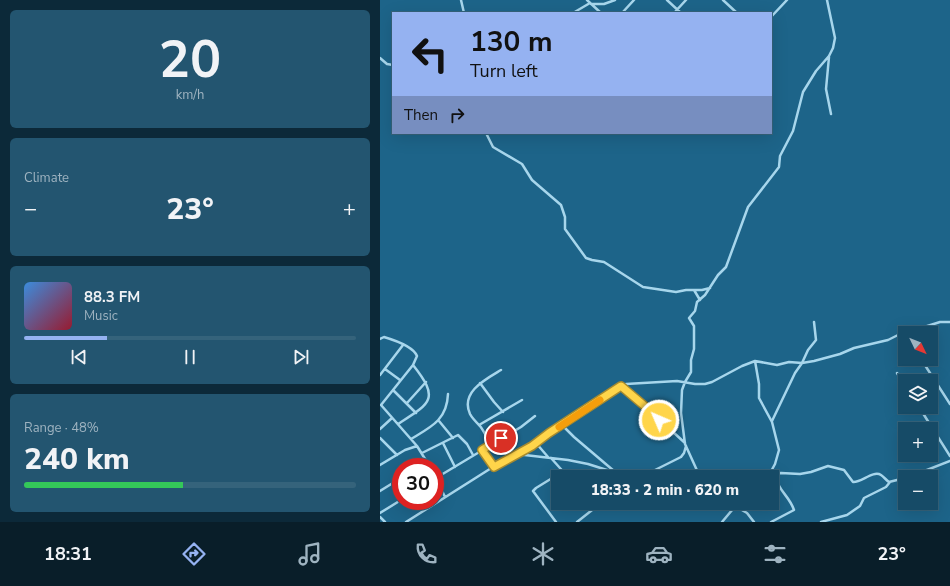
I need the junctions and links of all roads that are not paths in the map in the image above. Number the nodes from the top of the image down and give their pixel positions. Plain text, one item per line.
1 (461, 0) edge
2 (587, 0) edge
3 (615, 0) edge
4 (634, 0) edge
5 (667, 0) edge
6 (686, 0) edge
7 (722, 0) edge
8 (787, 0) edge
9 (827, 0) edge
10 (590, 3) junction
11 (677, 9) junction
12 (464, 12) edge
13 (575, 12) edge
14 (600, 12) edge
15 (623, 12) edge
16 (675, 12) edge
17 (680, 12) edge
18 (736, 12) edge
19 (772, 16) edge
20 (830, 56) junction
21 (380, 58) edge
22 (392, 65) edge
23 (831, 114) dead end
24 (486, 134) edge
25 (710, 288) junction
26 (694, 290) junction
27 (700, 300) junction
28 (814, 322) dead end
29 (950, 322) edge
30 (926, 326) edge
31 (898, 335) edge
32 (380, 339) edge
33 (403, 345) junction
34 (755, 362) junction
35 (802, 363) junction
36 (413, 365) junction
37 (926, 366) edge
38 (385, 369) junction
39 (501, 370) dead end
40 (380, 375) edge
41 (400, 380) junction
42 (426, 382) junction
43 (685, 382) junction
44 (480, 383) junction
45 (621, 386) junction
46 (393, 390) junction
47 (448, 394) dead end
48 (522, 400) dead end
49 (407, 403) junction
50 (950, 404) edge
51 (380, 405) edge
52 (416, 412) junction
53 (503, 412) junction
54 (923, 414) edge
55 (535, 416) dead end
56 (392, 418) junction
57 (439, 421) junction
58 (772, 422) junction
59 (398, 424) junction
60 (562, 425) junction
61 (479, 426) junction
62 (380, 429) edge
63 (453, 438) junction
64 (411, 439) junction
65 (381, 440) edge
66 (443, 443) junction
67 (536, 443) junction
68 (686, 444) junction
69 (491, 445) junction
70 (417, 446) junction
71 (482, 450) junction
72 (422, 452) junction
73 (515, 454) junction
74 (397, 455) junction
75 (473, 455) junction
76 (950, 456) edge
77 (550, 457) junction
78 (426, 458) edge
79 (950, 461) edge
80 (380, 465) edge
81 (455, 467) junction
82 (494, 467) junction
83 (560, 470) edge
84 (608, 470) edge
85 (613, 470) edge
86 (655, 470) edge
87 (697, 470) edge
88 (772, 470) edge
89 (927, 470) edge
90 (444, 473) edge
91 (779, 473) edge
92 (551, 479) edge
93 (898, 480) edge
94 (890, 482) junction
95 (392, 484) edge
96 (779, 487) edge
97 (380, 491) edge
98 (445, 497) edge
99 (392, 506) edge
100 (424, 510) edge
101 (592, 510) edge
102 (732, 510) edge
103 (742, 510) edge
104 (380, 513) edge
105 (380, 517) edge
106 (386, 522) edge
107 (406, 522) edge
108 (556, 522) edge
109 (577, 522) edge
110 (722, 522) edge
111 (754, 522) edge
112 (771, 522) edge
113 (821, 522) edge

1 - 12 street
2 - 10 street
3 - 10 street
4 - 15 street
5 - 11 street
6 - 11 street
7 - 18 street
8 - 19 street
9 - 20 street
10 - 13 street
10 - 14 street
11 - 16 street
11 - 17 street
20 - 23 street
20 - 25 street
21 - 22 street
24 - 26 street
25 - 26 street
25 - 27 street
26 - 27 street
27 - 43 street
28 - 35 street
29 - 30 street
31 - 35 street
32 - 33 street
33 - 36 street
33 - 38 street
34 - 35 street
34 - 43 street
34 - 58 street
35 - 58 street
36 - 41 street
36 - 42 street
37 - 50 street
38 - 40 street
38 - 41 street
39 - 44 street
41 - 46 street
42 - 49 street
42 - 52 street
43 - 45 street
43 - 68 street
44 - 53 street
44 - 61 street
45 - 60 street
45 - 68 street
46 - 49 street
46 - 51 street
47 - 57 street
48 - 53 street
49 - 52 street
51 - 56 street
52 - 59 street
53 - 61 street
54 - 76 street
55 - 69 street
56 - 59 street
56 - 62 street
57 - 63 street
57 - 64 street
58 - 88 street
59 - 64 street
60 - 67 street
60 - 85 street
61 - 69 street
63 - 66 street
63 - 75 street
64 - 70 street
65 - 74 street
66 - 72 street
66 - 81 street
67 - 73 street
67 - 77 street
68 - 86 street
68 - 87 street
69 - 71 street
70 - 72 street
70 - 74 street
71 - 75 street
71 - 82 street
72 - 78 street
73 - 77 street
73 - 82 street
74 - 80 street
75 - 81 street
77 - 83 street
77 - 84 street
79 - 89 street
81 - 90 street
82 - 98 street
91 - 94 street
92 - 108 street
93 - 94 street
94 - 113 street
95 - 97 street
96 - 112 street
99 - 104 street
100 - 107 street
101 - 109 street
102 - 110 street
103 - 111 street
105 - 106 street

